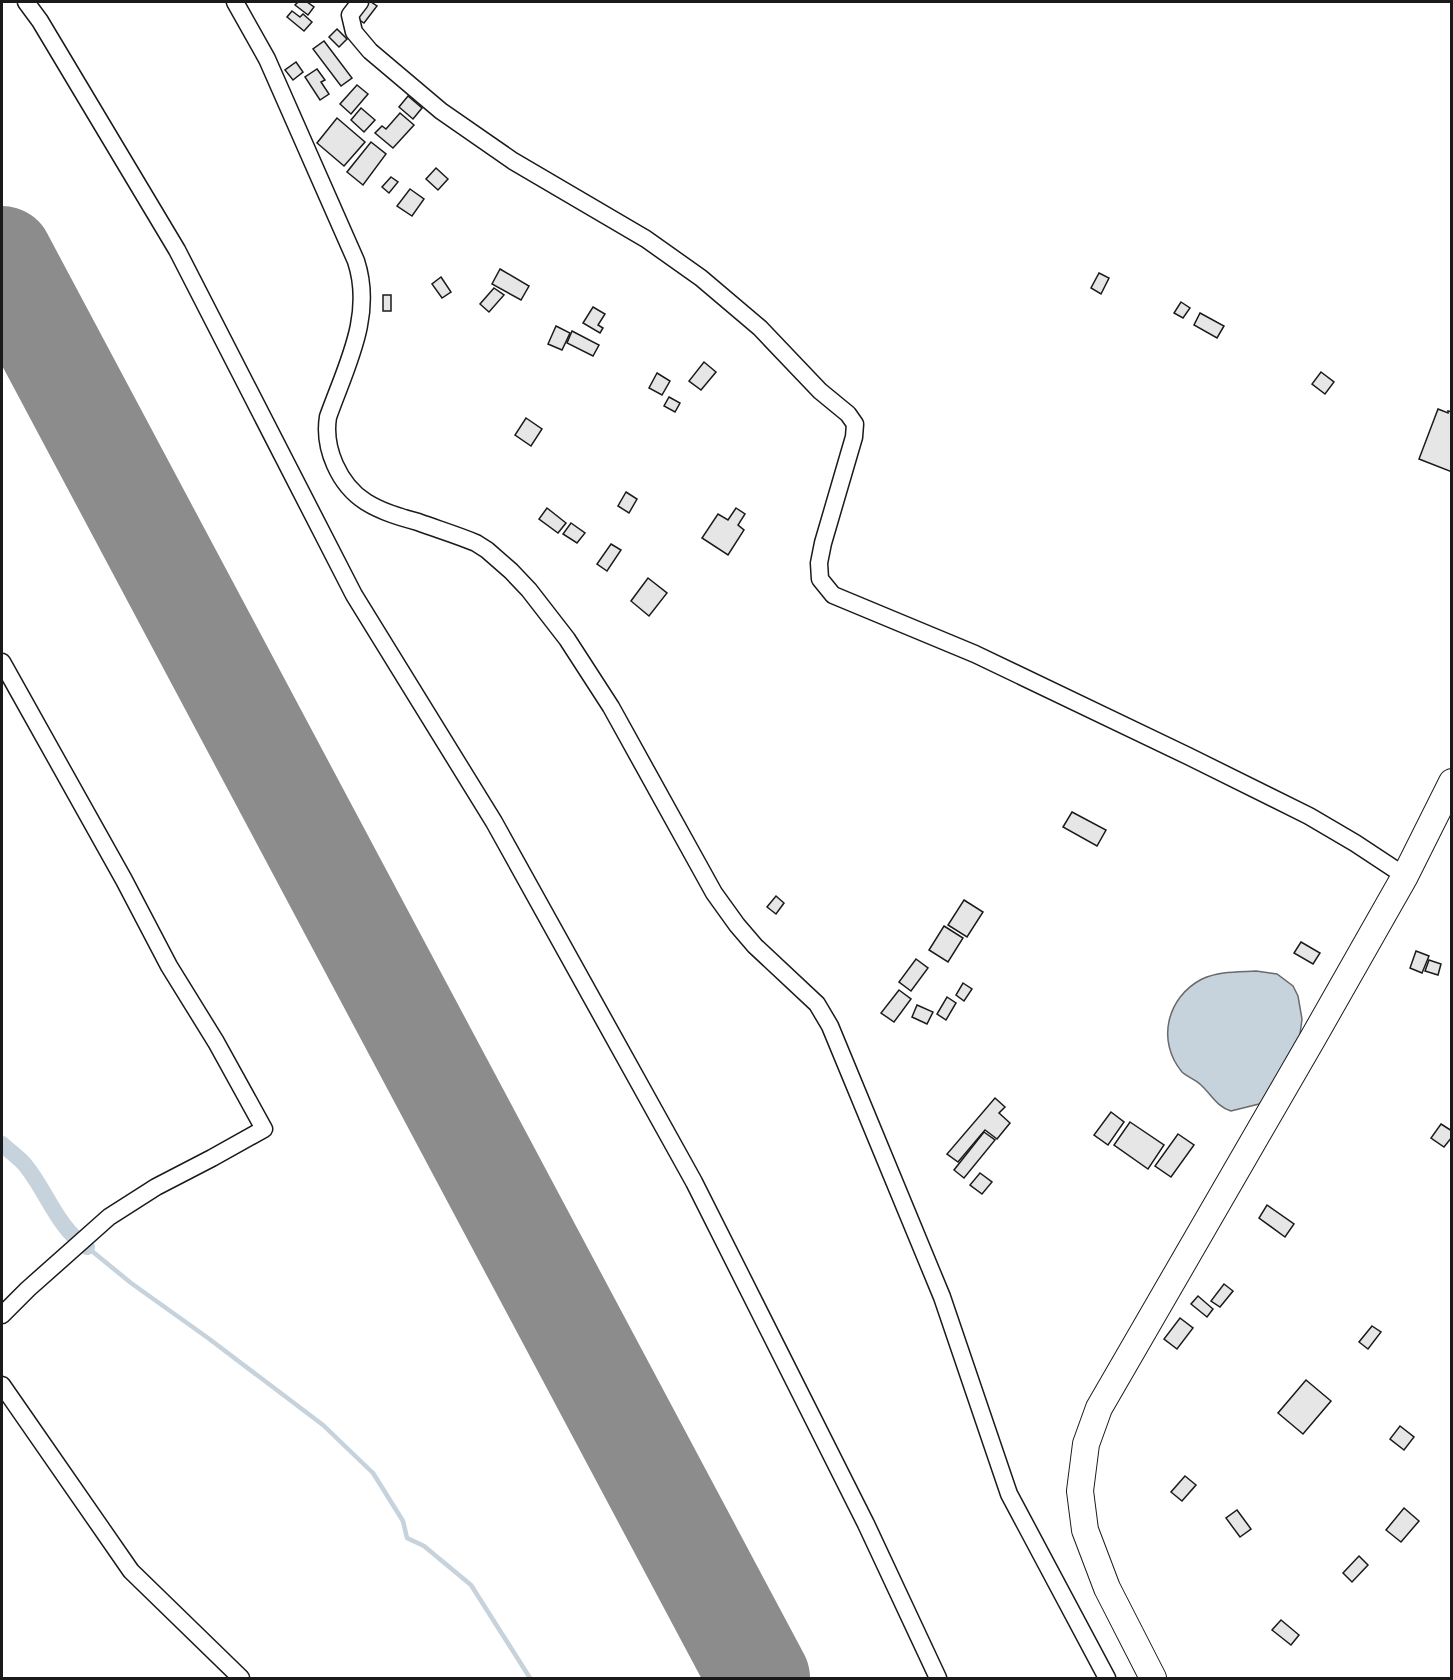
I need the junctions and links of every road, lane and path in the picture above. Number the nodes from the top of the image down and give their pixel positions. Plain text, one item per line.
1 (26, 2) edge
2 (235, 2) edge
3 (360, 2) edge
4 (2, 662) edge
5 (1452, 782) edge
6 (1405, 876) junction
7 (2, 1315) edge
8 (2, 1385) edge
9 (241, 1678) edge
10 (938, 1678) edge
11 (1107, 1678) edge
12 (1153, 1678) edge

1 - 10 street
2 - 11 street
3 - 6 street
4 - 7 street
5 - 6 highway
6 - 12 highway
8 - 9 street

